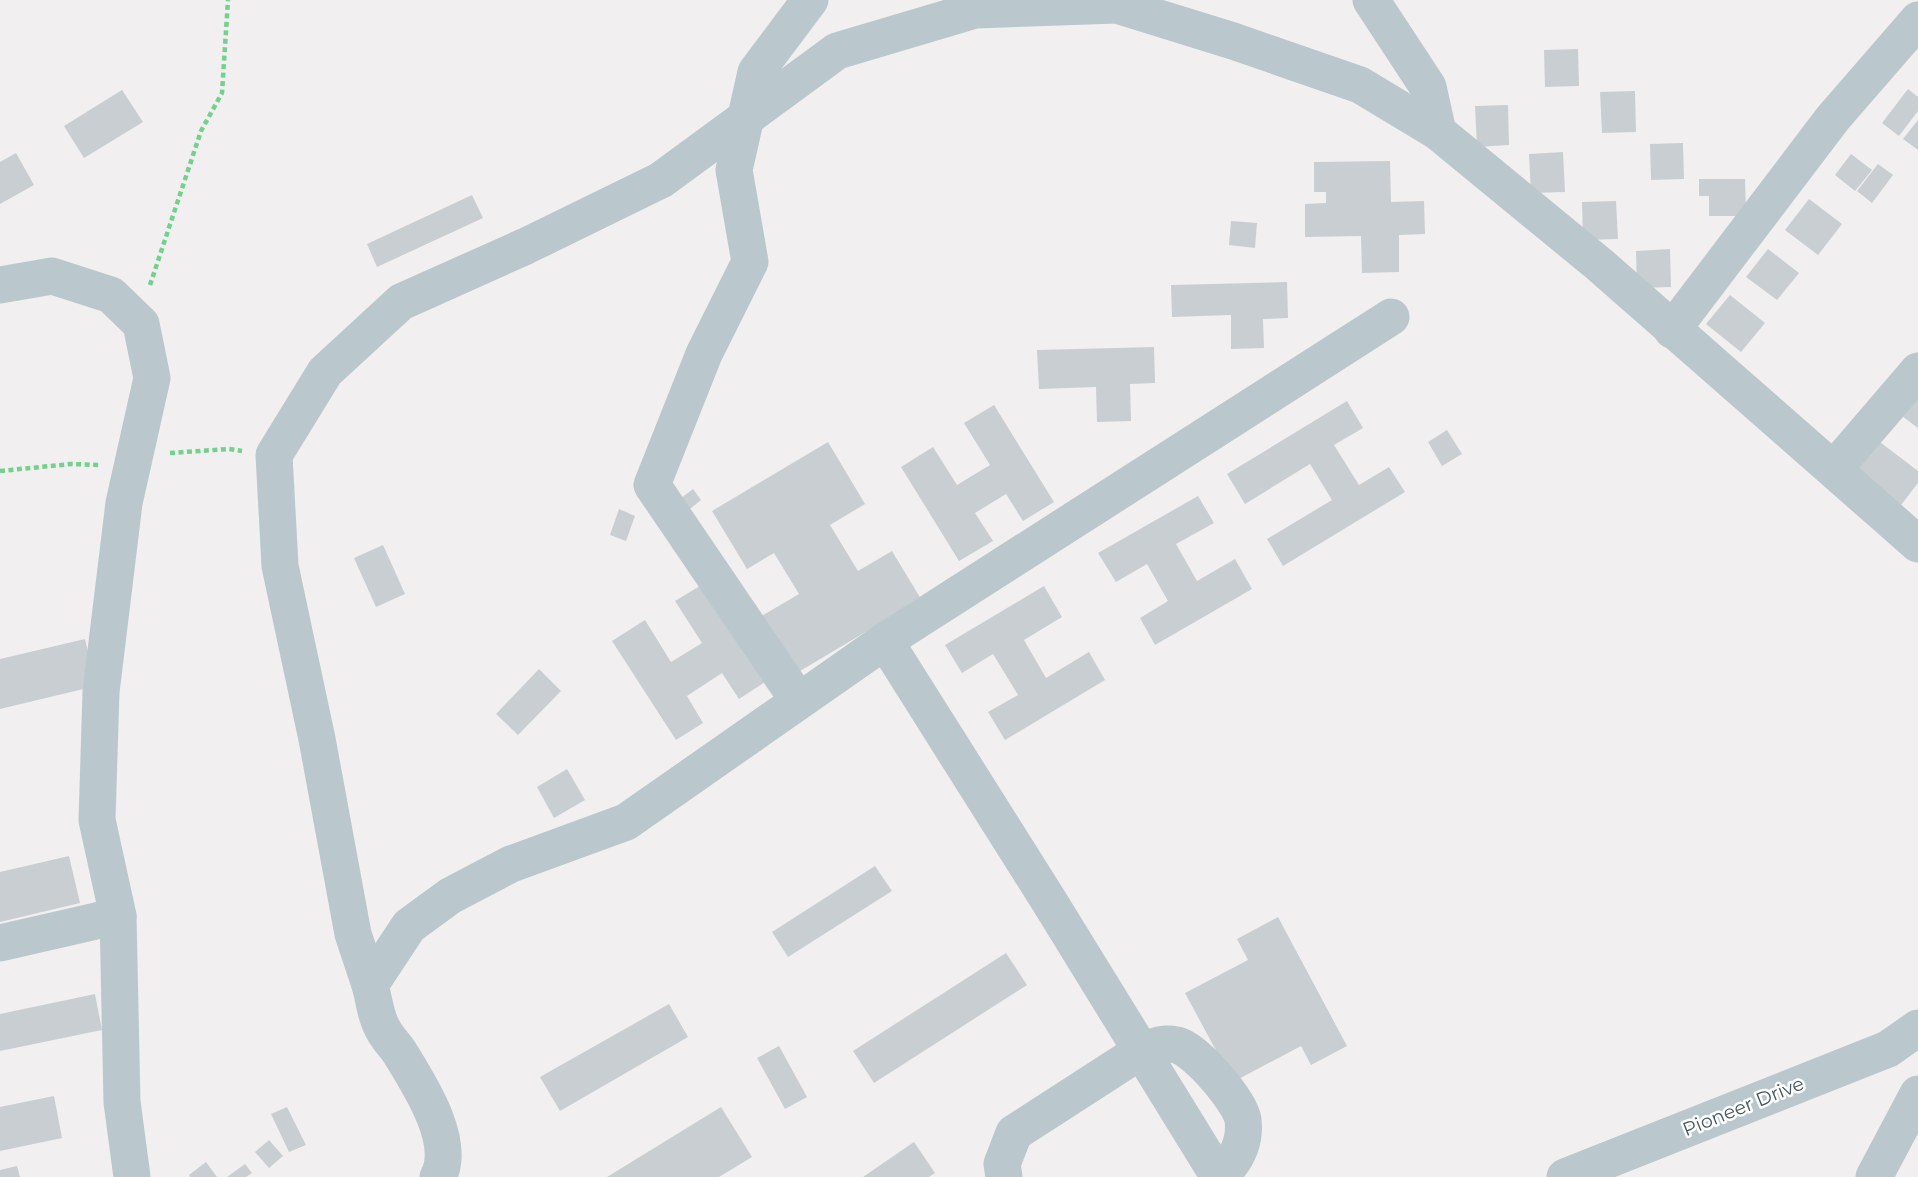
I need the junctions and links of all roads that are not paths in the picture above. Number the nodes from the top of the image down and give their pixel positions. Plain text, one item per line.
1 (810, 0) edge
2 (1371, 0) edge
3 (1918, 20) edge
4 (746, 119) junction
5 (1438, 132) junction
6 (0, 285) edge
7 (1391, 317) dead end
8 (1672, 330) junction
9 (1918, 372) edge
10 (1834, 469) junction
11 (1918, 544) edge
12 (885, 641) junction
13 (798, 701) junction
14 (118, 916) junction
15 (0, 943) edge
16 (370, 985) junction
17 (1918, 1028) edge
18 (1888, 1049) junction
19 (1141, 1051) junction
20 (1918, 1093) edge
21 (132, 1177) edge
22 (438, 1177) edge
23 (1004, 1177) edge
24 (1219, 1177) edge
25 (1565, 1177) edge
26 (1874, 1177) edge

1 - 4 street
2 - 5 street
3 - 8 street
4 - 5 street
4 - 13 street
4 - 16 street
5 - 8 street
6 - 14 street
7 - 12 street
8 - 10 street
9 - 10 street
10 - 11 street
12 - 13 street
12 - 19 street
13 - 16 street
14 - 15 street
14 - 21 street
16 - 22 street
17 - 18 street, Pioneer Drive
18 - 20 street
18 - 25 street, Pioneer Drive
19 - 23 street
19 - 24 street
19 - 24 street
20 - 26 street

